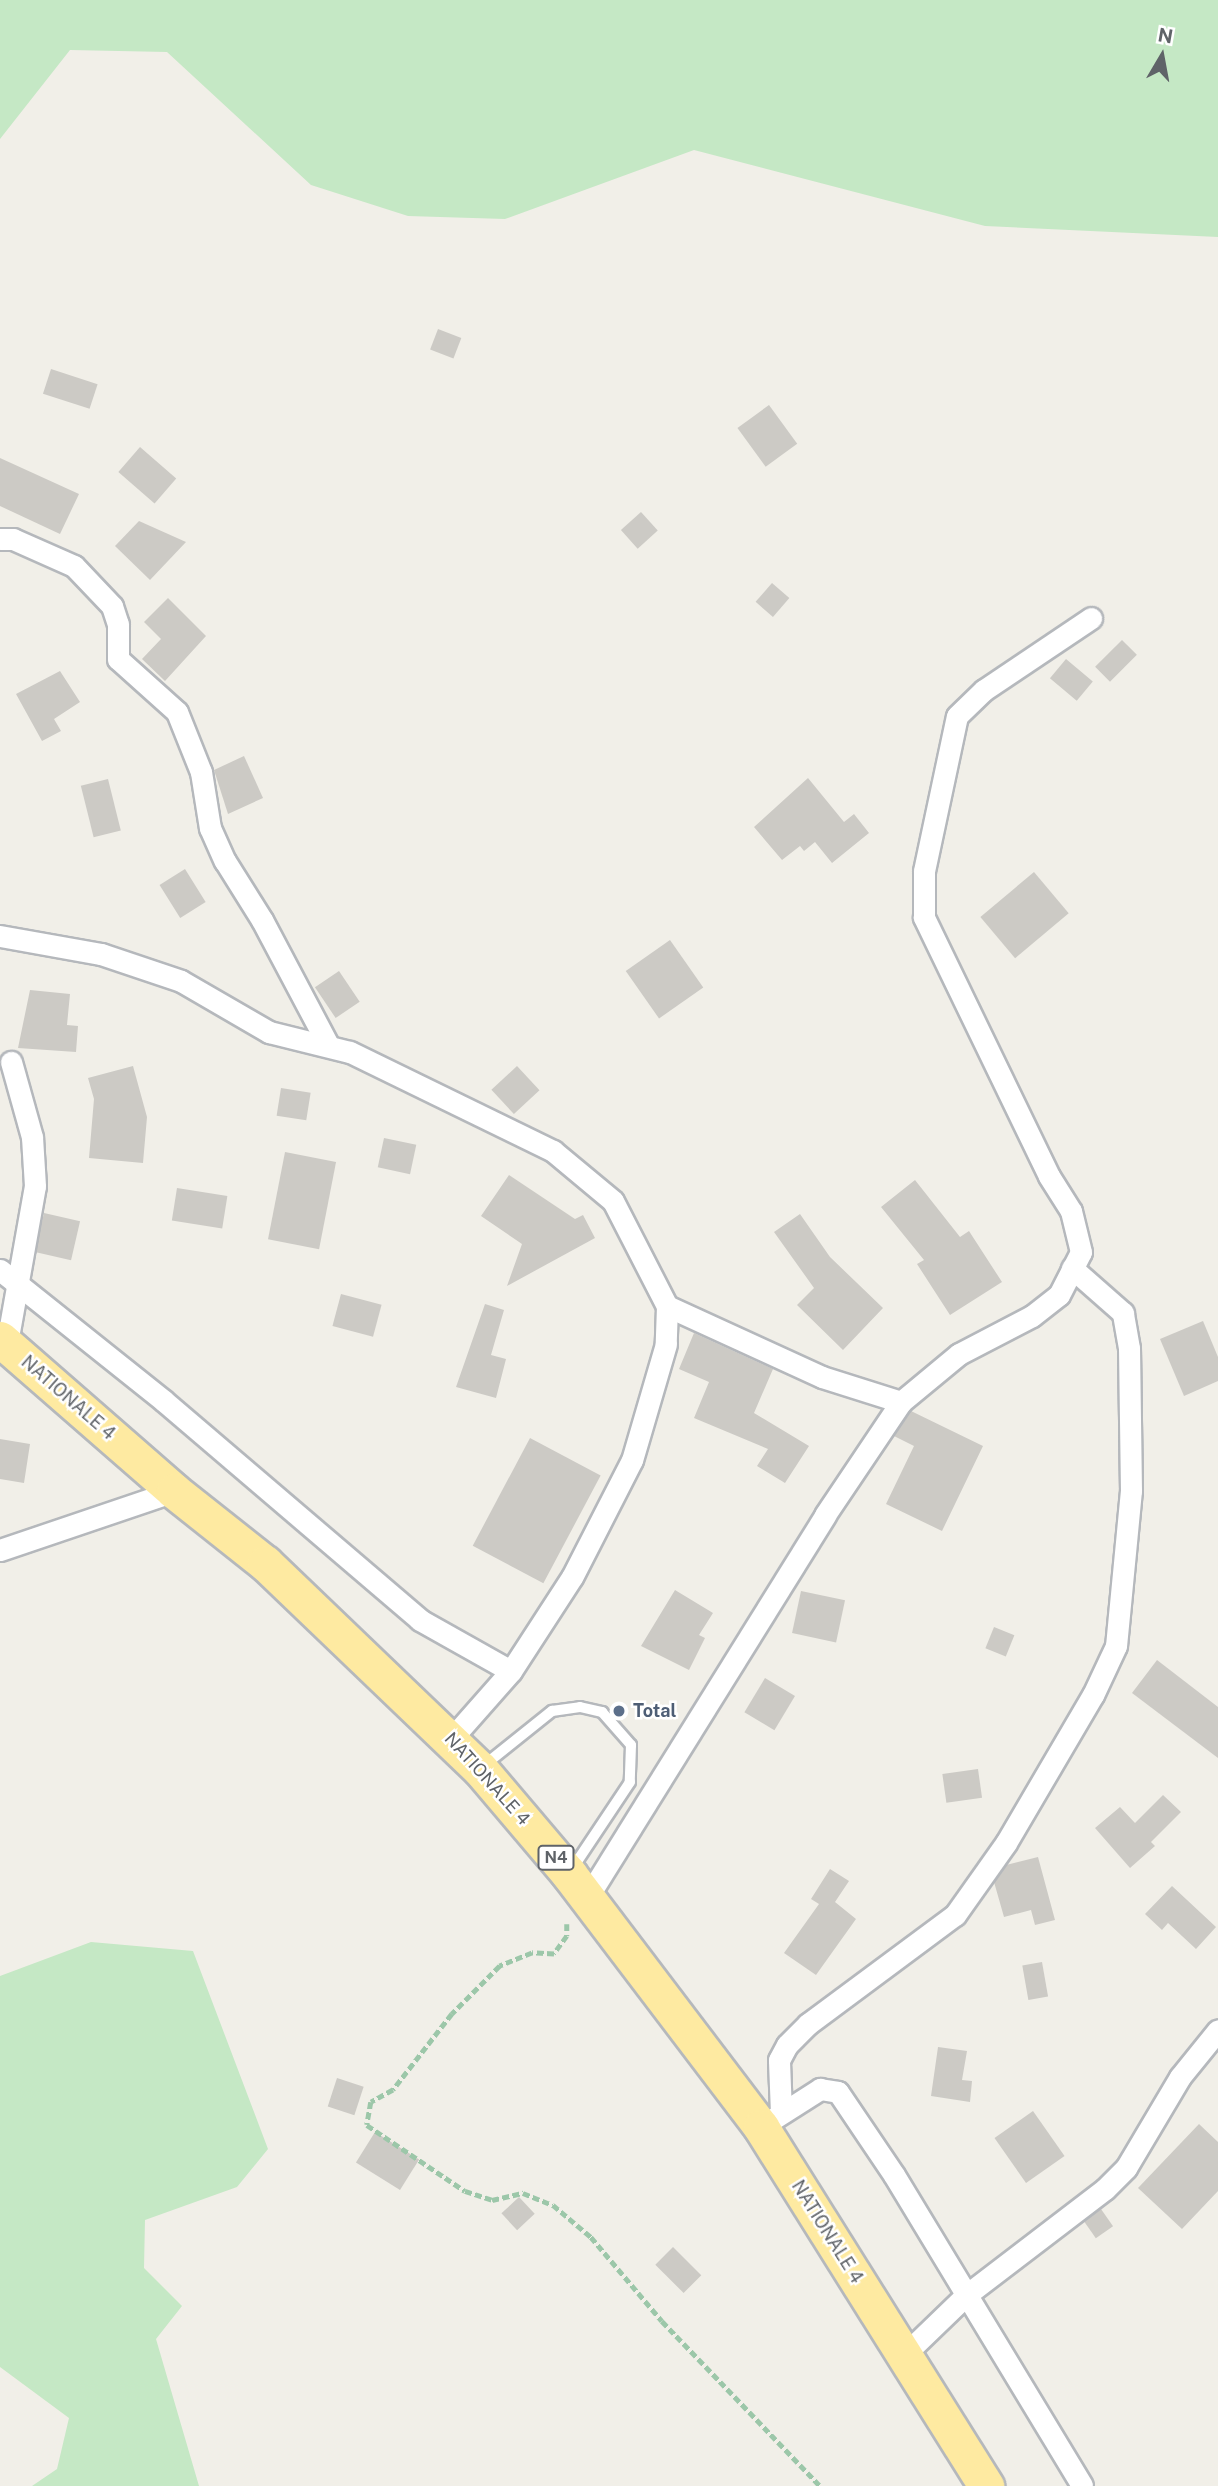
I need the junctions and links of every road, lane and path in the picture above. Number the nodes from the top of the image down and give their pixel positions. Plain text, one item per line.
1 (0, 539) edge
2 (1091, 618) dead end
3 (0, 936) edge
4 (327, 1043) junction
5 (11, 1062) dead end
6 (1072, 1268) junction
7 (0, 1270) edge
8 (18, 1282) junction
9 (667, 1306) junction
10 (2, 1342) edge
11 (901, 1402) junction
12 (174, 1491) junction
13 (0, 1550) edge
14 (511, 1671) junction
15 (452, 1738) junction
16 (480, 1769) junction
17 (577, 1884) junction
18 (1218, 2030) edge
19 (771, 2120) junction
20 (965, 2296) junction
21 (904, 2355) junction
22 (820, 2486) edge
23 (986, 2486) edge
24 (1082, 2486) edge

1 - 4 street
2 - 6 street
3 - 4 street
4 - 9 street
5 - 8 street
6 - 11 street
6 - 19 street
7 - 8 street
8 - 10 street
8 - 14 street
9 - 11 street
9 - 14 street
10 - 12 highway, NATIONALE 4 / N4
11 - 17 street
12 - 13 street
12 - 15 highway, NATIONALE 4 / N4
14 - 15 street
15 - 16 highway, NATIONALE 4 / N4
16 - 17 highway, NATIONALE 4 / N4
16 - 17 lane
17 - 19 highway, NATIONALE 4 / N4
17 - 22 path
18 - 20 street
19 - 20 street
19 - 21 highway, NATIONALE 4 / N4
20 - 21 street
20 - 24 street
21 - 23 highway, NATIONALE 4 / N4

